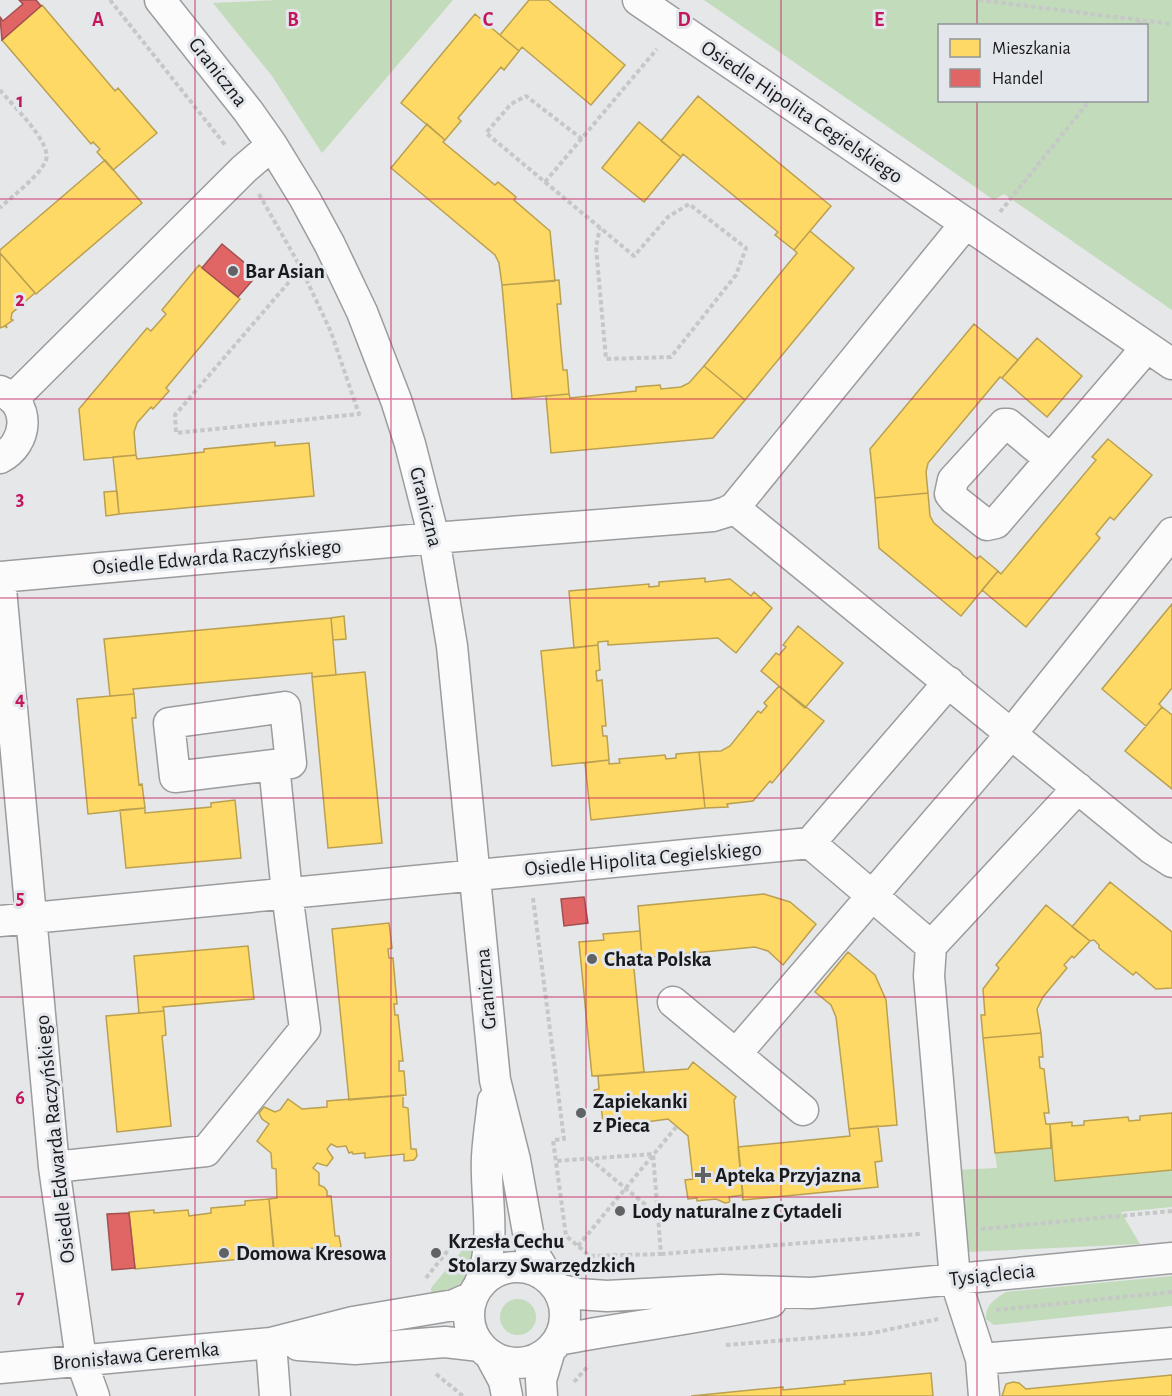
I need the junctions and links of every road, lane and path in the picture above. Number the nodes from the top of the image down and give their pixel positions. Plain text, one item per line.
1 (110, 0) edge
2 (638, 0) edge
3 (979, 0) edge
4 (165, 1) edge
5 (1140, 19) junction
6 (1139, 24) edge
7 (1172, 24) edge
8 (676, 26) junction
9 (0, 90) edge
10 (1088, 102) edge
11 (582, 139) junction
12 (272, 145) junction
13 (244, 169) junction
14 (545, 182) junction
15 (0, 208) edge
16 (600, 228) junction
17 (974, 229) junction
18 (302, 268) junction
19 (1146, 347) junction
20 (1172, 364) edge
21 (6, 395) edge
22 (0, 458) edge
23 (1050, 459) dead end
24 (734, 508) junction
25 (1172, 533) edge
26 (434, 538) junction
27 (0, 577) edge
28 (949, 682) junction
29 (1012, 734) junction
30 (274, 765) dead end
31 (1078, 788) junction
32 (810, 843) junction
33 (1172, 862) edge
34 (529, 869) junction
35 (475, 874) junction
36 (287, 893) junction
37 (871, 895) junction
38 (33, 917) junction
39 (0, 921) edge
40 (931, 946) junction
41 (673, 1002) dead end
42 (735, 1054) junction
43 (495, 1080) junction
44 (803, 1110) dead end
45 (677, 1126) dead end
46 (653, 1154) junction
47 (590, 1159) junction
48 (556, 1161) junction
49 (54, 1167) junction
50 (626, 1188) junction
51 (1172, 1211) edge
52 (658, 1215) junction
53 (951, 1232) junction
54 (578, 1246) junction
55 (661, 1254) junction
56 (1172, 1258) edge
57 (955, 1279) junction
58 (553, 1284) junction
59 (476, 1291) junction
60 (1172, 1292) edge
61 (812, 1293) junction
62 (967, 1313) junction
63 (271, 1343) junction
64 (1172, 1343) edge
65 (554, 1345) junction
66 (715, 1346) dead end
67 (485, 1350) junction
68 (981, 1359) junction
69 (81, 1360) junction
70 (594, 1361) dead end
71 (0, 1368) edge
72 (570, 1386) dead end
73 (94, 1396) edge
74 (274, 1396) edge
75 (507, 1396) edge
76 (542, 1396) edge
77 (984, 1396) edge

1 - 13 path
2 - 8 street, Osiedle Hipolita Cegielskiego
3 - 5 path
4 - 12 street, Graniczna
5 - 6 path
5 - 7 path
8 - 11 path
8 - 17 street, Osiedle Hipolita Cegielskiego
9 - 15 path
10 - 17 path
11 - 14 path
11 - 14 path
12 - 13 street
12 - 26 street, Graniczna
13 - 18 path
13 - 21 street
14 - 16 path
16 - 16 path
17 - 19 street, Osiedle Hipolita Cegielskiego
17 - 24 street
18 - 18 path
19 - 20 street, Osiedle Hipolita Cegielskiego
19 - 23 street
21 - 22 street
24 - 26 street
24 - 28 street
25 - 29 street
26 - 27 street, Osiedle Edwarda Raczyńskiego
26 - 35 street, Graniczna
27 - 38 street, Osiedle Edwarda Raczyńskiego
28 - 29 street
28 - 32 street
29 - 31 street
29 - 37 street
30 - 36 street
31 - 33 street
31 - 40 street
32 - 34 street, Osiedle Hipolita Cegielskiego
32 - 37 street
34 - 35 street, Osiedle Hipolita Cegielskiego
34 - 48 path
35 - 36 street
35 - 43 street, Graniczna
36 - 38 street
36 - 49 street
37 - 40 street
37 - 42 street
38 - 39 street
38 - 49 street, Osiedle Edwarda Raczyńskiego
40 - 53 street
41 - 42 street
42 - 44 street
43 - 58 street, Graniczna
43 - 59 street, Graniczna
45 - 46 path
46 - 47 path
46 - 50 path
46 - 52 path
47 - 48 path
47 - 50 path
48 - 54 path
49 - 69 street, Osiedle Edwarda Raczyńskiego
50 - 52 path
50 - 54 path
51 - 53 path
52 - 55 path
53 - 55 path
53 - 57 street
54 - 55 path
56 - 57 street, Tysiąclecia
57 - 61 street, Tysiąclecia
57 - 62 street
58 - 59 street
58 - 61 street, Tysiąclecia
58 - 65 street
59 - 63 street, Bronisława Geremka
59 - 67 street
60 - 62 path
61 - 65 street, Tysiąclecia
62 - 66 path
62 - 68 street
63 - 67 street, Bronisława Geremka
63 - 69 street, Bronisława Geremka
63 - 74 street
64 - 68 street
65 - 67 street
65 - 76 street
67 - 75 street
68 - 77 street
69 - 71 street, Bronisława Geremka
69 - 73 street, Osiedle Edwarda Raczyńskiego
70 - 72 path

